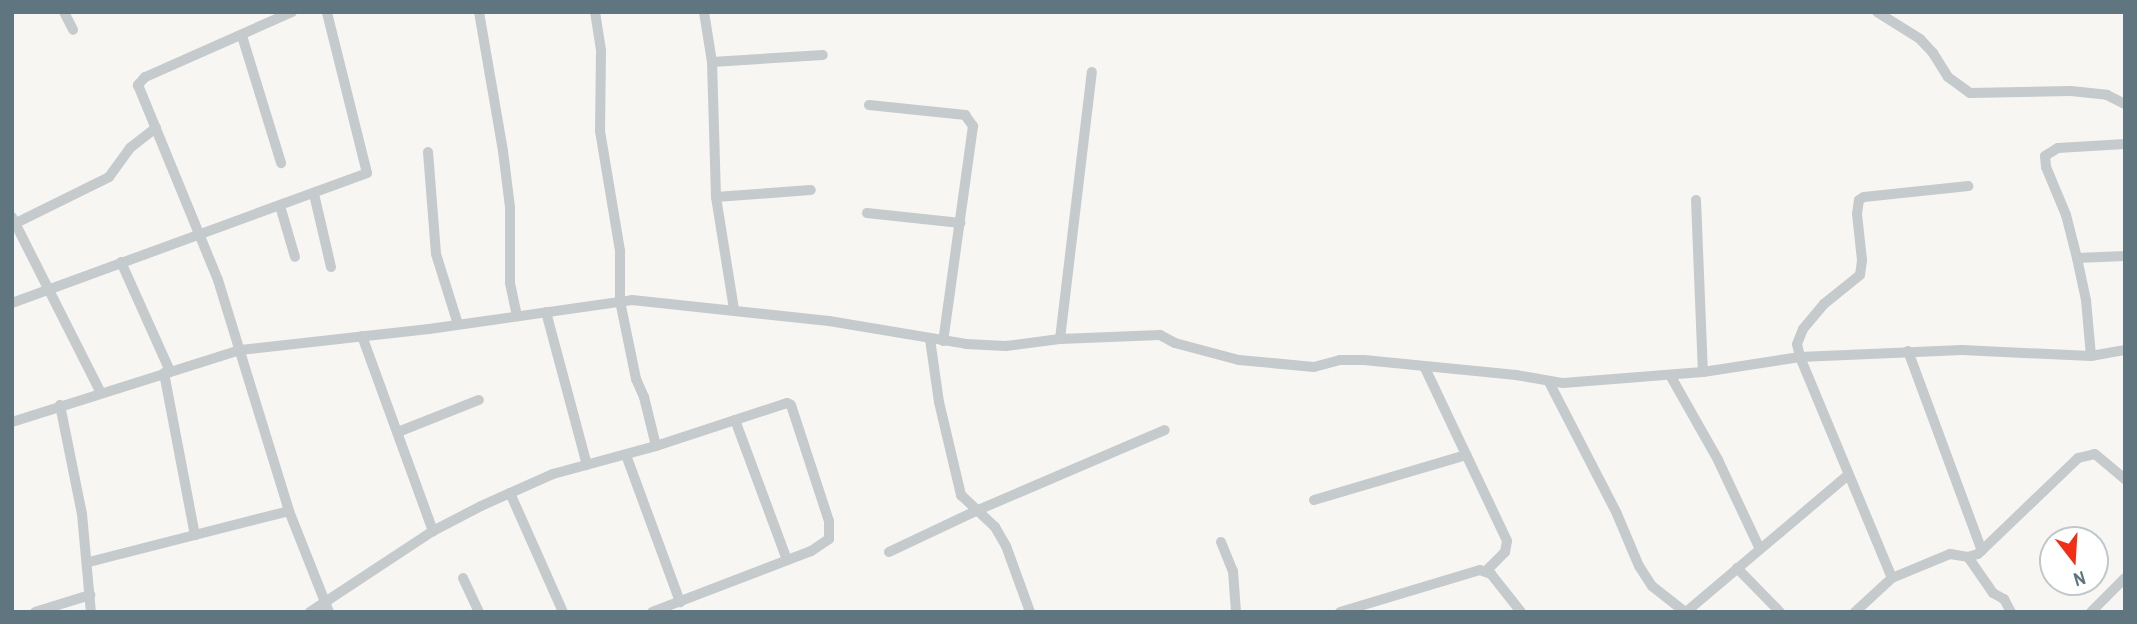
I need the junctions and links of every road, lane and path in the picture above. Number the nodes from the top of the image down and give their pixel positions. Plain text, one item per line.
1 (64, 12) edge
2 (292, 12) edge
3 (327, 12) edge
4 (479, 12) edge
5 (594, 12) edge
6 (704, 12) edge
7 (1877, 12) edge
8 (73, 30) dead end
9 (242, 36) junction
10 (823, 55) dead end
11 (712, 62) junction
12 (1092, 72) dead end
13 (2125, 104) edge
14 (869, 105) dead end
15 (156, 128) junction
16 (2125, 144) edge
17 (428, 152) dead end
18 (281, 163) dead end
19 (1968, 186) dead end
20 (811, 190) dead end
21 (314, 194) junction
22 (716, 197) junction
23 (1696, 200) dead end
24 (279, 205) junction
25 (867, 213) dead end
26 (14, 220) edge
27 (960, 223) junction
28 (199, 234) junction
29 (2125, 256) edge
30 (295, 257) dead end
31 (2077, 258) junction
32 (121, 262) junction
33 (331, 267) dead end
34 (48, 289) junction
35 (620, 300) junction
36 (12, 303) edge
37 (734, 309) junction
38 (546, 312) junction
39 (517, 316) junction
40 (458, 324) junction
41 (362, 336) junction
42 (1060, 339) junction
43 (930, 340) junction
44 (943, 341) junction
45 (241, 350) junction
46 (2125, 350) edge
47 (1908, 351) junction
48 (2091, 356) junction
49 (1800, 357) junction
50 (1425, 368) junction
51 (167, 372) junction
52 (1703, 372) junction
53 (1670, 374) junction
54 (1549, 382) junction
55 (101, 393) junction
56 (479, 400) dead end
57 (60, 405) junction
58 (735, 420) junction
59 (12, 422) edge
60 (1165, 430) dead end
61 (398, 432) junction
62 (656, 446) junction
63 (626, 455) junction
64 (1466, 456) junction
65 (587, 465) junction
66 (1848, 475) junction
67 (2125, 479) edge
68 (510, 493) junction
69 (1314, 500) dead end
70 (978, 510) junction
71 (289, 511) junction
72 (433, 531) junction
73 (195, 535) junction
74 (1222, 542) dead end
75 (1759, 547) junction
76 (1982, 551) junction
77 (890, 552) dead end
78 (1968, 557) junction
79 (787, 560) junction
80 (89, 562) junction
81 (1737, 568) junction
82 (1486, 571) junction
83 (463, 578) dead end
84 (1892, 578) junction
85 (2125, 578) edge
86 (90, 595) junction
87 (680, 602) junction
88 (326, 606) edge
89 (35, 612) edge
90 (91, 612) edge
91 (310, 612) edge
92 (479, 612) edge
93 (563, 612) edge
94 (652, 612) edge
95 (1030, 612) edge
96 (1236, 612) edge
97 (1340, 612) edge
98 (1521, 612) edge
99 (1685, 612) edge
100 (1780, 612) edge
101 (1855, 612) edge
102 (2011, 612) edge
103 (2091, 612) edge

1 - 8 street
2 - 9 street
3 - 21 street
4 - 39 street
5 - 35 street
6 - 11 street
7 - 13 street
9 - 15 street
9 - 18 street
10 - 11 street
11 - 22 street
12 - 42 street
14 - 27 street
15 - 26 street
15 - 28 street
16 - 31 street
17 - 40 street
19 - 49 street
20 - 22 street
21 - 24 street
21 - 33 street
22 - 37 street
23 - 52 street
24 - 28 street
24 - 30 street
25 - 27 street
26 - 34 street
27 - 44 street
28 - 32 street
28 - 45 street
29 - 31 street
31 - 48 street
32 - 34 street
32 - 51 street
34 - 36 street
34 - 55 street
35 - 37 street
35 - 38 street
35 - 62 street
37 - 43 street
38 - 39 street
38 - 65 street
39 - 40 street
40 - 41 street
41 - 45 street
41 - 61 street
42 - 44 street
42 - 50 street
43 - 44 street
43 - 70 street
45 - 51 street
45 - 71 street
46 - 48 street
47 - 48 street
47 - 49 street
47 - 76 street
49 - 52 street
49 - 66 street
50 - 54 street
50 - 64 street
51 - 55 street
51 - 73 street
52 - 53 street
53 - 54 street
53 - 75 street
54 - 99 street
55 - 57 street
56 - 61 street
57 - 59 street
57 - 80 street
58 - 62 street
58 - 79 street
58 - 79 street
60 - 70 street
61 - 72 street
62 - 63 street
63 - 65 street
63 - 87 street
64 - 69 street
64 - 82 street
65 - 68 street
66 - 75 street
66 - 84 street
67 - 76 street
68 - 72 street
68 - 93 street
70 - 77 street
70 - 95 street
71 - 73 street
71 - 88 street
72 - 88 street
73 - 80 street
74 - 96 street
75 - 81 street
76 - 78 street
78 - 84 street
78 - 102 street
79 - 87 street
80 - 86 street
81 - 99 street
81 - 100 street
82 - 97 street
82 - 98 street
83 - 92 street
84 - 101 street
85 - 103 street
86 - 89 street
86 - 90 street
87 - 94 street
88 - 91 street

